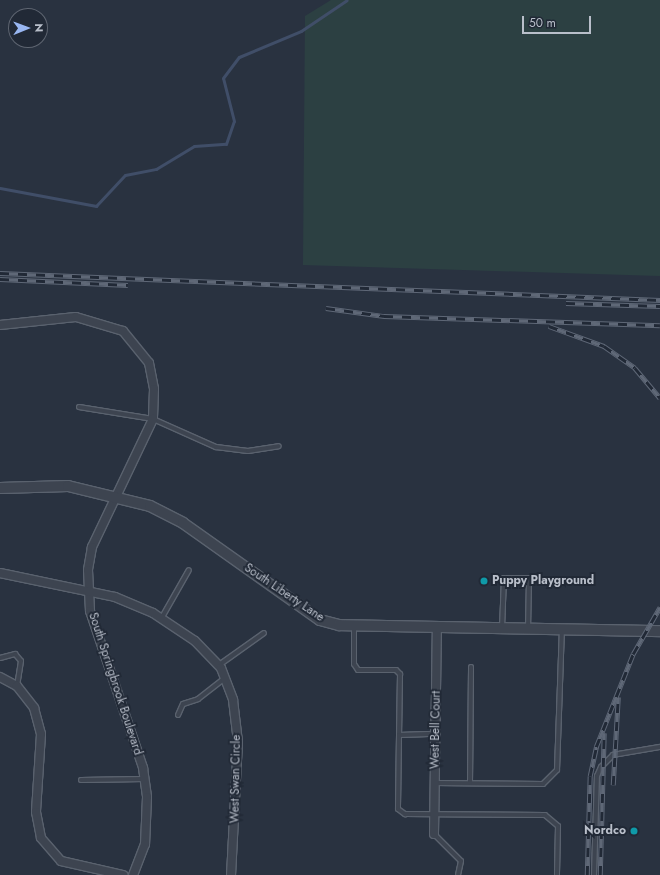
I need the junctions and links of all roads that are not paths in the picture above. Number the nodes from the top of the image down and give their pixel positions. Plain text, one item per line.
1 (0, 325) edge
2 (79, 407) dead end
3 (152, 418) junction
4 (279, 446) dead end
5 (0, 488) edge
6 (117, 496) junction
7 (189, 570) dead end
8 (0, 573) edge
9 (88, 591) junction
10 (161, 619) junction
11 (354, 625) junction
12 (437, 626) junction
13 (502, 628) junction
14 (528, 628) junction
15 (562, 629) junction
16 (660, 631) edge
17 (264, 633) dead end
18 (0, 658) edge
19 (219, 666) junction
20 (471, 667) dead end
21 (0, 677) edge
22 (225, 678) junction
23 (17, 686) junction
24 (178, 715) dead end
25 (436, 734) junction
26 (399, 735) junction
27 (660, 747) edge
28 (144, 778) junction
29 (81, 780) dead end
30 (435, 783) junction
31 (470, 783) junction
32 (434, 815) junction
33 (434, 834) joint
34 (123, 875) edge
35 (133, 875) edge
36 (231, 875) edge
37 (458, 875) edge
38 (557, 875) edge
39 (594, 875) edge

1 - 3 street
2 - 3 lane
3 - 4 lane
3 - 6 street, South Springbrook Boulevard
5 - 6 street, South Liberty Lane
6 - 9 street, South Springbrook Boulevard
6 - 11 street, South Liberty Lane
7 - 10 lane
8 - 9 street, West Swan Circle
9 - 10 street, West Swan Circle
9 - 28 street, South Springbrook Boulevard
10 - 19 street, West Swan Circle
11 - 12 street, South Liberty Lane
11 - 26 lane
12 - 13 street, South Liberty Lane
12 - 25 street, West Bell Court
13 - 14 street, South Liberty Lane
13 - 14 lane
14 - 15 street, South Liberty Lane
15 - 16 street, South Liberty Lane
15 - 31 lane
17 - 19 lane
18 - 23 lane
19 - 22 street, West Swan Circle
20 - 31 lane
21 - 23 street
22 - 24 lane
22 - 36 street, West Swan Circle
23 - 34 street
25 - 26 lane
25 - 30 street, West Bell Court
26 - 32 lane
27 - 39 lane
28 - 29 lane
28 - 35 street, South Springbrook Boulevard
30 - 31 lane
30 - 32 street, West Bell Court
32 - 33 street, West Bell Court
32 - 38 lane
33 - 37 lane

